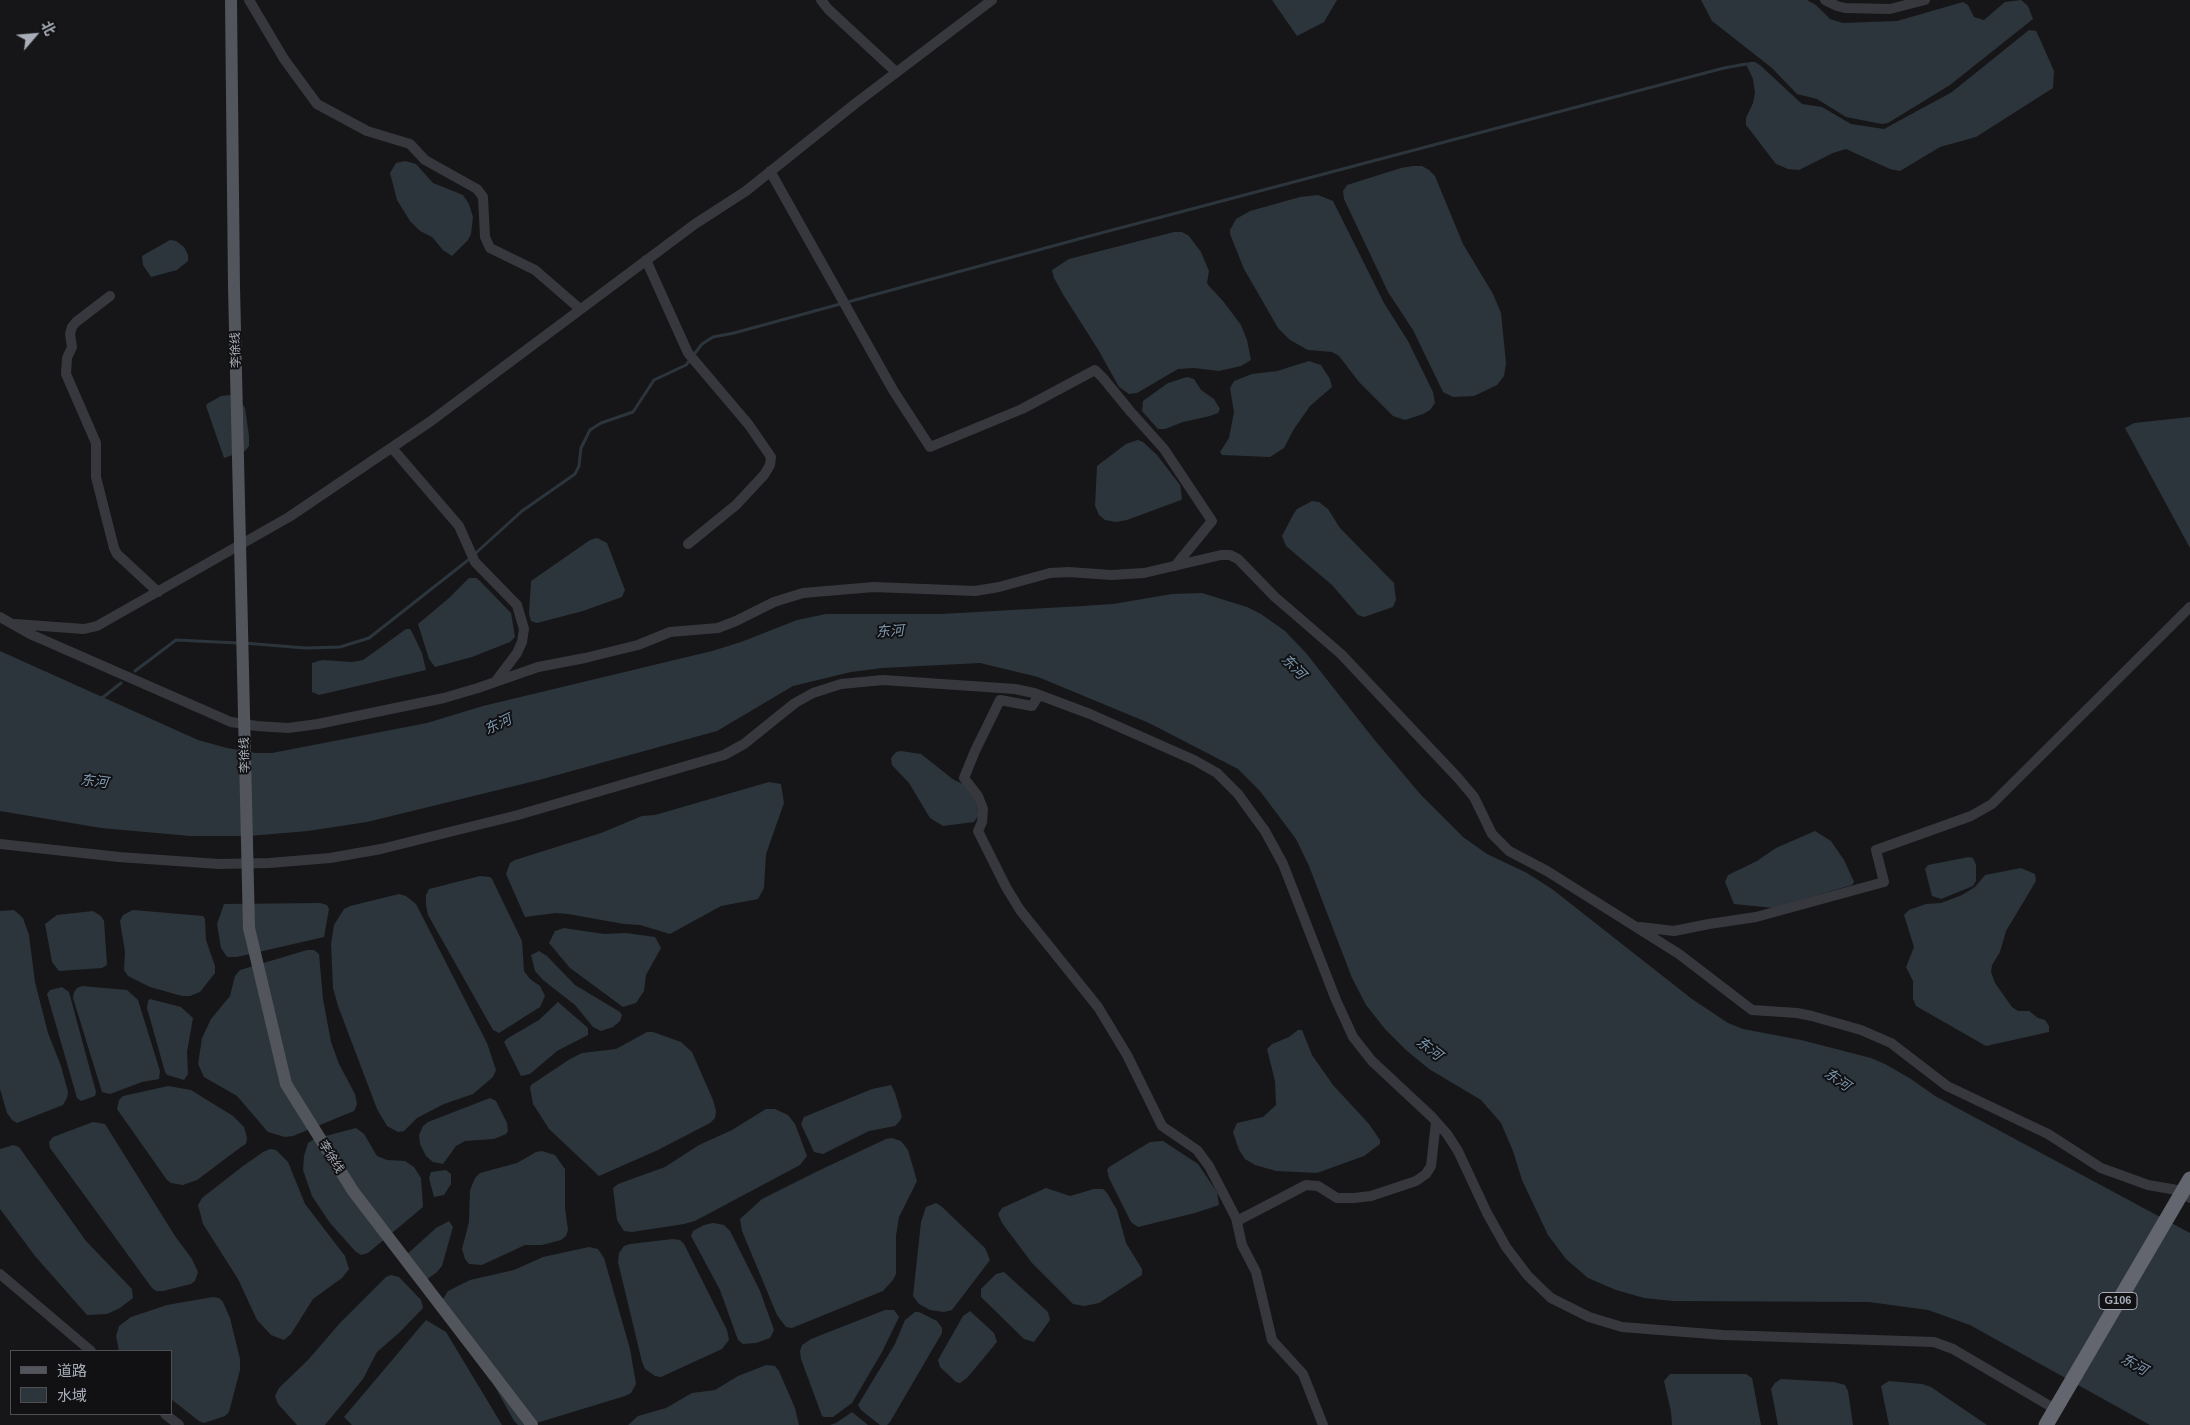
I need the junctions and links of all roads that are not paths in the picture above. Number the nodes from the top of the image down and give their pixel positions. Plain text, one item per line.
1 (231, 0) edge
2 (248, 0) edge
3 (821, 0) edge
4 (992, 0) edge
5 (1826, 0) edge
6 (1925, 0) edge
7 (896, 72) junction
8 (770, 171) junction
9 (646, 260) junction
10 (110, 296) dead end
11 (580, 309) junction
12 (392, 448) junction
13 (688, 544) dead end
14 (1175, 566) junction
15 (158, 592) junction
16 (2190, 607) edge
17 (0, 617) edge
18 (14, 624) junction
19 (495, 682) junction
20 (1040, 695) junction
21 (0, 844) edge
22 (1636, 926) junction
23 (1436, 1122) junction
24 (2185, 1193) edge
25 (1237, 1221) junction
26 (0, 1274) edge
27 (90, 1350) edge
28 (2058, 1404) junction
29 (166, 1415) edge
30 (179, 1425) edge
31 (532, 1425) edge
32 (1323, 1425) edge
33 (2046, 1425) edge

1 - 31 main road, 李徐线
2 - 11 street
3 - 7 street
4 - 7 street
5 - 6 street
7 - 8 street
8 - 9 street
8 - 14 street
9 - 11 street
9 - 13 street
10 - 15 street
11 - 12 street
12 - 15 street
12 - 19 street
14 - 19 street
14 - 22 street
15 - 18 street
16 - 22 street
17 - 18 street
18 - 19 street
20 - 21 street
20 - 23 street
20 - 25 street
22 - 24 street
23 - 25 street
23 - 28 street
24 - 28 highway, G106
25 - 32 street
26 - 27 street
28 - 33 highway, G106
29 - 30 street

